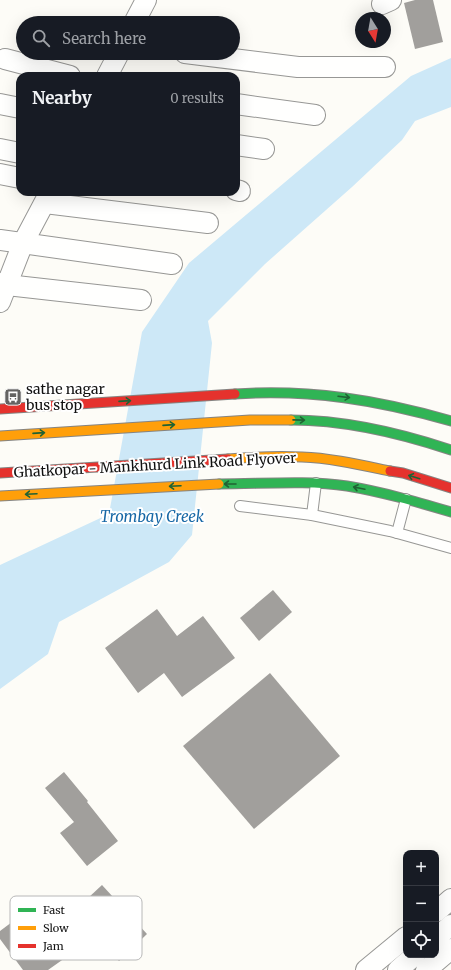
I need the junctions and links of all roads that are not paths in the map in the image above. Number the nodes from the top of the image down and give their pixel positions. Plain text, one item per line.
1 (146, 0) edge
2 (138, 16) edge
3 (5, 59) dead end
4 (115, 60) edge
5 (240, 60) edge
6 (385, 67) dead end
7 (55, 72) edge
8 (109, 72) edge
9 (0, 104) edge
10 (240, 105) edge
11 (16, 107) edge
12 (315, 115) dead end
13 (240, 146) edge
14 (0, 149) edge
15 (264, 149) dead end
16 (16, 152) edge
17 (0, 174) edge
18 (16, 177) edge
19 (48, 197) edge
20 (208, 223) dead end
21 (0, 240) edge
22 (23, 243) junction
23 (172, 264) dead end
24 (2, 290) edge
25 (141, 300) dead end
26 (0, 409) edge
27 (451, 421) edge
28 (0, 436) edge
29 (451, 450) edge
30 (0, 473) edge
31 (316, 483) junction
32 (451, 488) edge
33 (0, 496) edge
34 (406, 499) junction
35 (240, 506) dead end
36 (451, 512) edge
37 (312, 515) junction
38 (397, 533) junction
39 (451, 548) edge
40 (451, 899) edge
41 (439, 909) edge
42 (451, 925) edge
43 (439, 935) edge
44 (403, 939) edge
45 (451, 949) edge
46 (412, 958) edge
47 (366, 970) edge
48 (398, 970) edge
49 (426, 970) edge

1 - 2 street
3 - 7 street
4 - 8 street
5 - 6 street
9 - 11 street
10 - 12 street
13 - 15 street
14 - 16 street
17 - 18 street
19 - 20 street
19 - 22 street
21 - 22 street
22 - 23 street
22 - 24 street
24 - 25 street
26 -> 27 highway
28 -> 29 highway
32 -> 30 highway, Ghatkopar - Mankhurd Link Road Flyover
31 -> 33 highway
34 -> 31 highway
31 - 37 lane
34 - 36 highway
34 - 38 lane
35 - 37 lane
37 - 38 lane
38 - 39 lane
40 - 41 street
42 - 43 street
44 - 47 street
45 - 49 street
46 - 48 street

